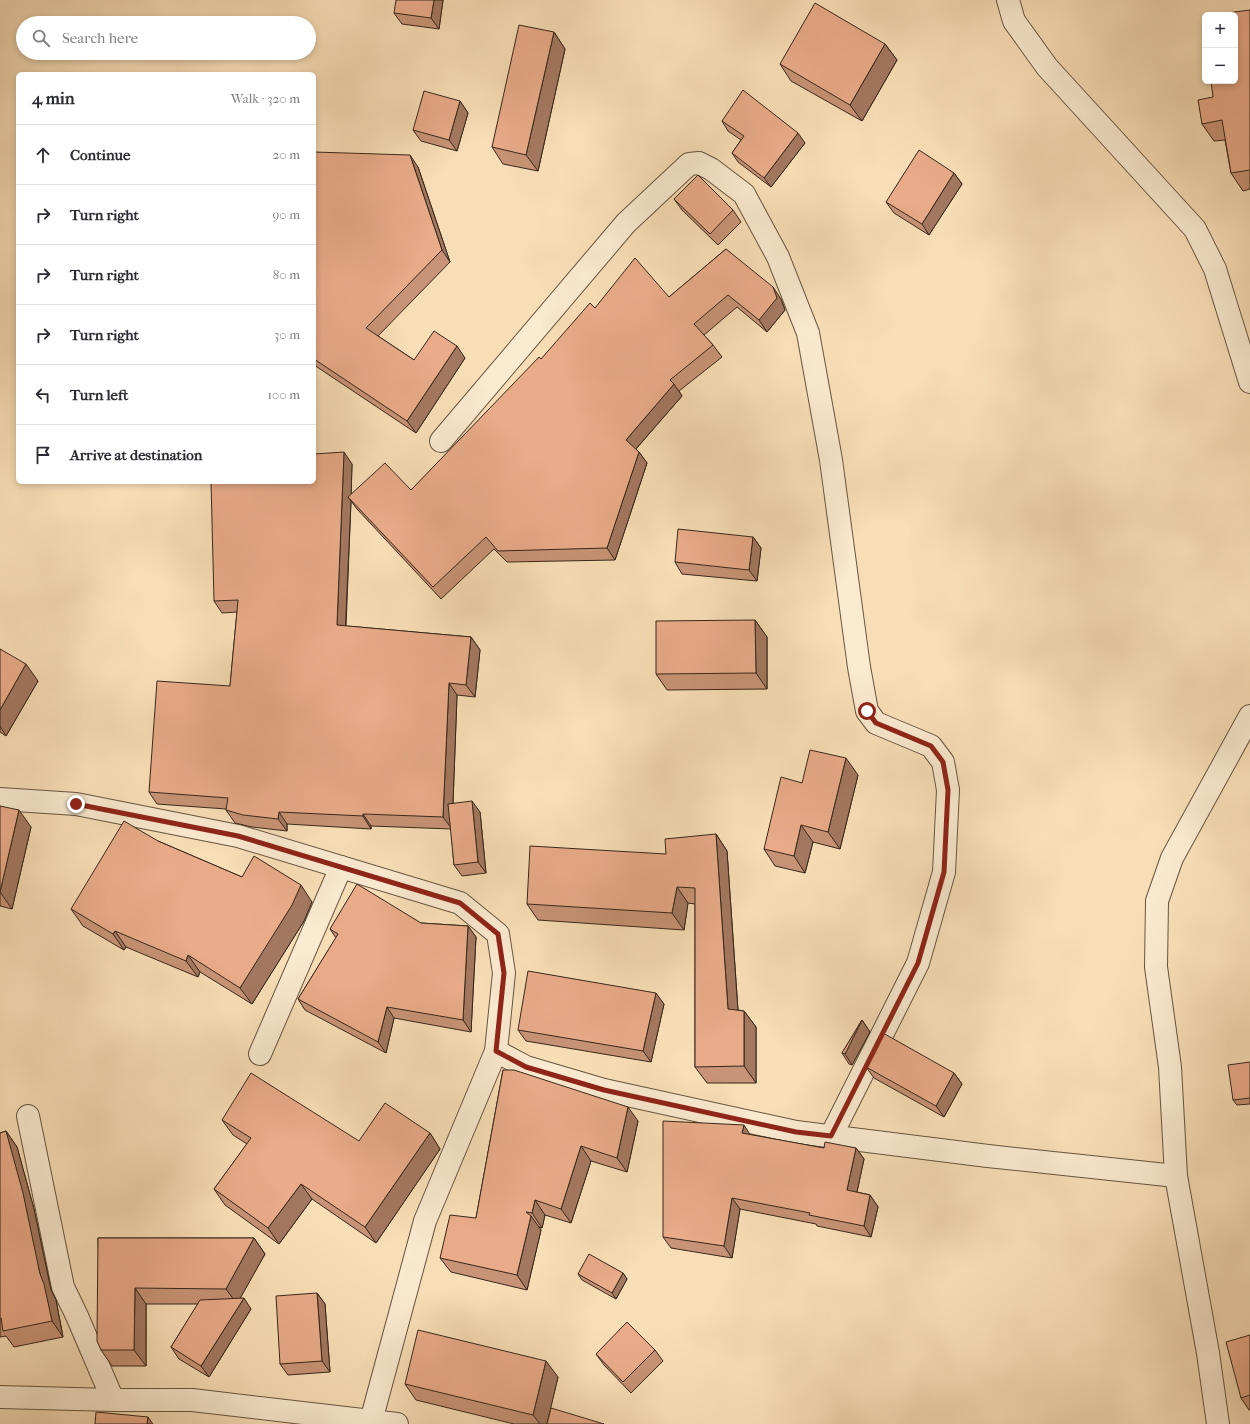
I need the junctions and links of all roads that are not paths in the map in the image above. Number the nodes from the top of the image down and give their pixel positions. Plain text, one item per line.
1 (1008, 0) edge
2 (1250, 382) edge
3 (441, 441) dead end
4 (1250, 716) edge
5 (0, 799) edge
6 (341, 867) junction
7 (496, 1051) junction
8 (260, 1054) dead end
9 (28, 1116) dead end
10 (831, 1136) junction
11 (1176, 1176) junction
12 (0, 1397) edge
13 (113, 1400) junction
14 (371, 1421) junction
15 (397, 1424) edge
16 (1218, 1424) edge

1 - 2 street
3 - 10 street
4 - 11 street
5 - 6 street
6 - 7 street
6 - 8 street
7 - 10 street
7 - 14 street
9 - 13 street
10 - 11 street
11 - 16 street
12 - 13 street
13 - 14 street
14 - 15 street

